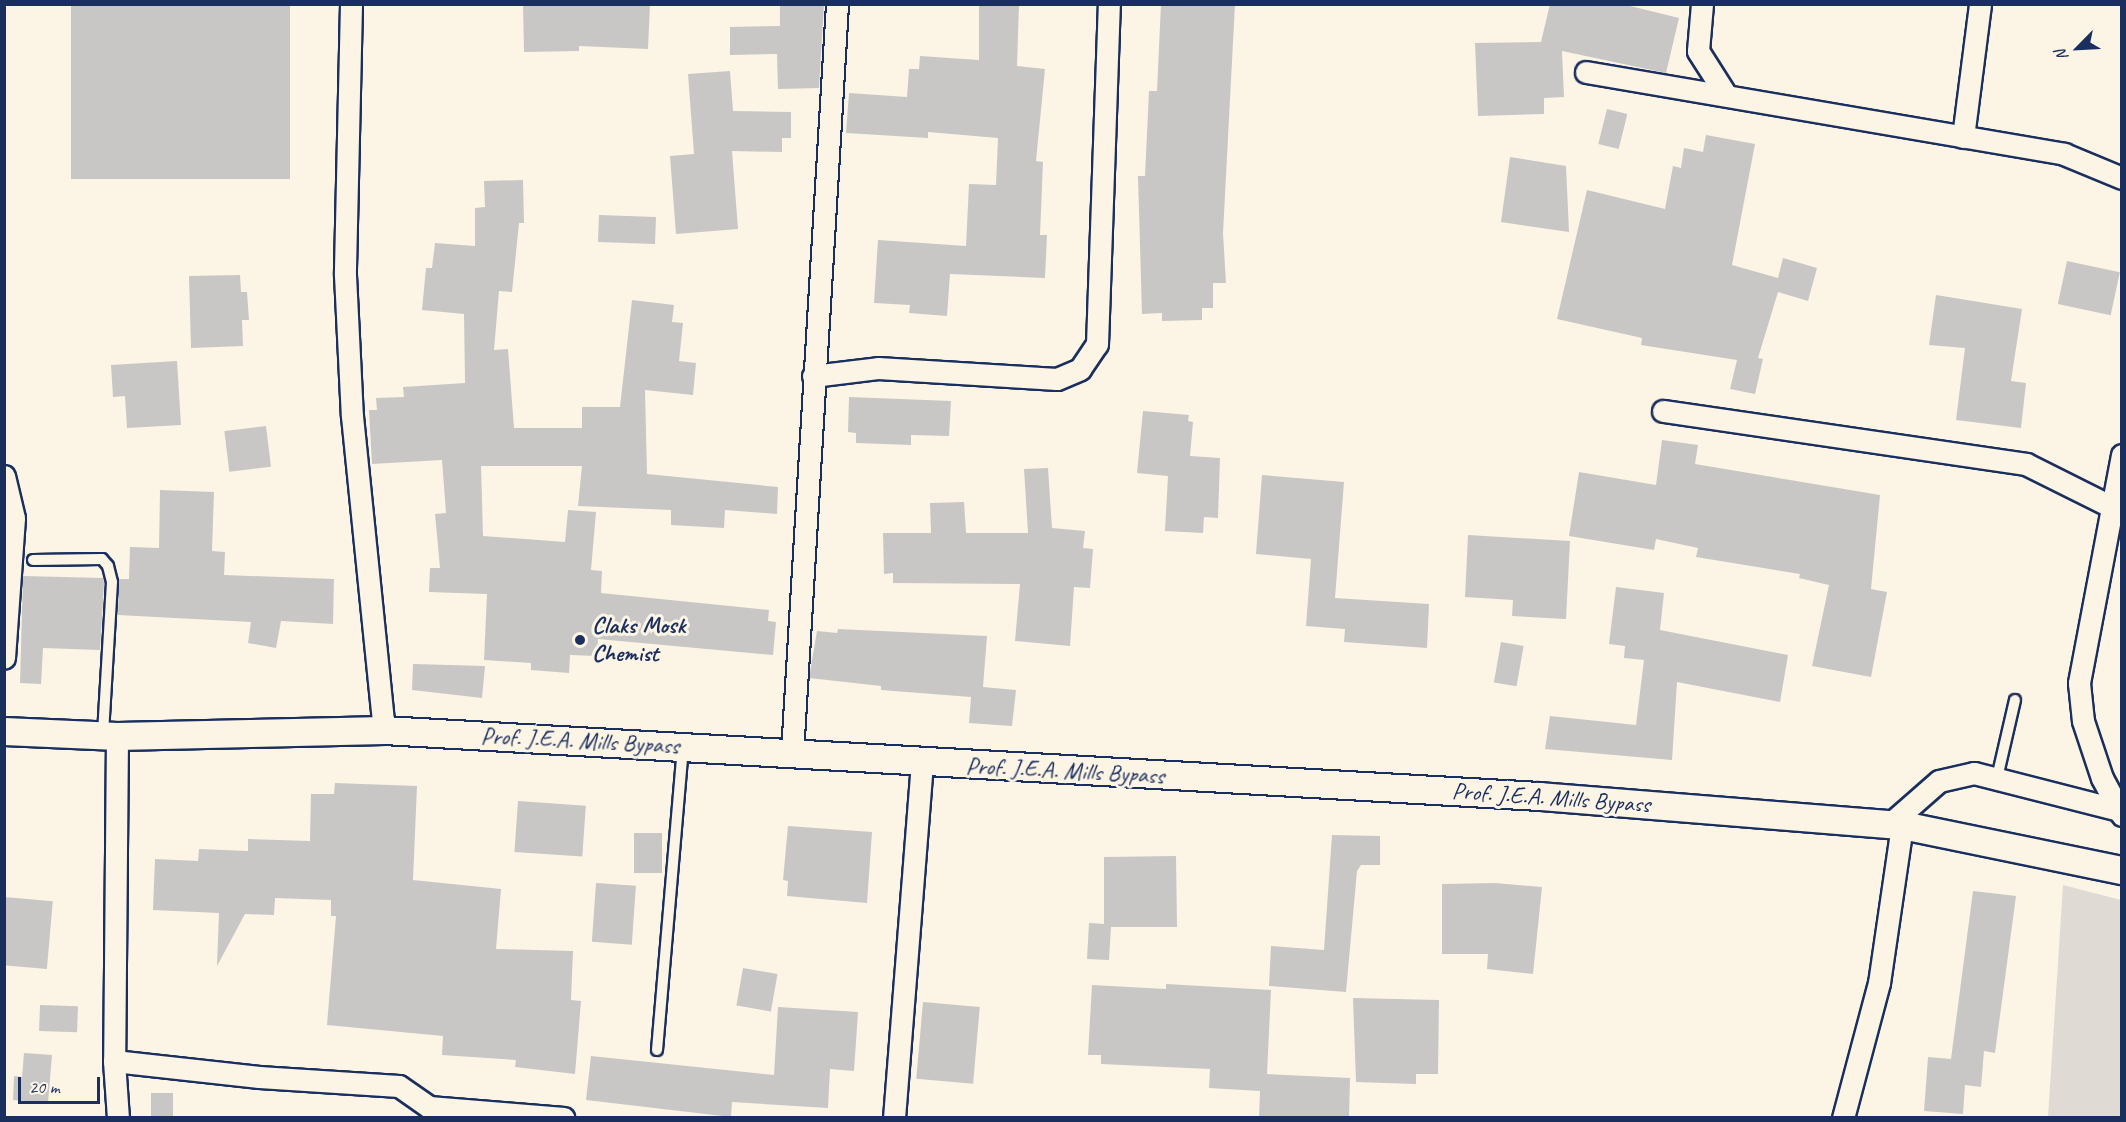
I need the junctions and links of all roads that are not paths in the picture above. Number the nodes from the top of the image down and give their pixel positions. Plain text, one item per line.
1 (351, 4) edge
2 (837, 4) edge
3 (1109, 4) edge
4 (1702, 4) edge
5 (1980, 4) edge
6 (1586, 72) dead end
7 (1726, 95) junction
8 (1963, 137) junction
9 (2121, 178) edge
10 (813, 376) junction
11 (1663, 411) dead end
12 (2121, 455) edge
13 (4, 476) edge
14 (2112, 507) junction
15 (33, 560) dead end
16 (4, 658) edge
17 (2015, 699) dead end
18 (384, 730) junction
19 (4, 731) edge
20 (110, 735) junction
21 (683, 747) junction
22 (792, 753) junction
23 (922, 764) junction
24 (1996, 778) junction
25 (2120, 813) edge
26 (1896, 824) junction
27 (2121, 870) edge
28 (657, 1050) dead end
29 (114, 1061) junction
30 (428, 1112) edge
31 (118, 1118) edge
32 (564, 1118) edge
33 (894, 1118) edge
34 (1843, 1118) edge

1 - 18 street
2 - 10 street
3 - 10 street
4 - 7 street
5 - 8 street
6 - 7 street
7 - 8 street
8 - 9 street
10 - 22 street
11 - 14 street
12 - 14 street
13 - 16 street
14 - 25 street
15 - 20 lane
17 - 24 lane
18 - 20 street, Prof. J.E.A. Mills Bypass
18 - 21 street, Prof. J.E.A. Mills Bypass
19 - 20 street, Prof. J.E.A. Mills Bypass
20 - 29 street
21 - 22 street, Prof. J.E.A. Mills Bypass
21 - 28 lane
22 - 23 street, Prof. J.E.A. Mills Bypass
23 - 26 street, Prof. J.E.A. Mills Bypass
23 - 33 street
24 - 25 street
24 - 26 street
26 - 27 street, Prof. J.E.A. Mills Bypass
26 - 34 street
29 - 30 street
29 - 31 street
30 - 32 street

